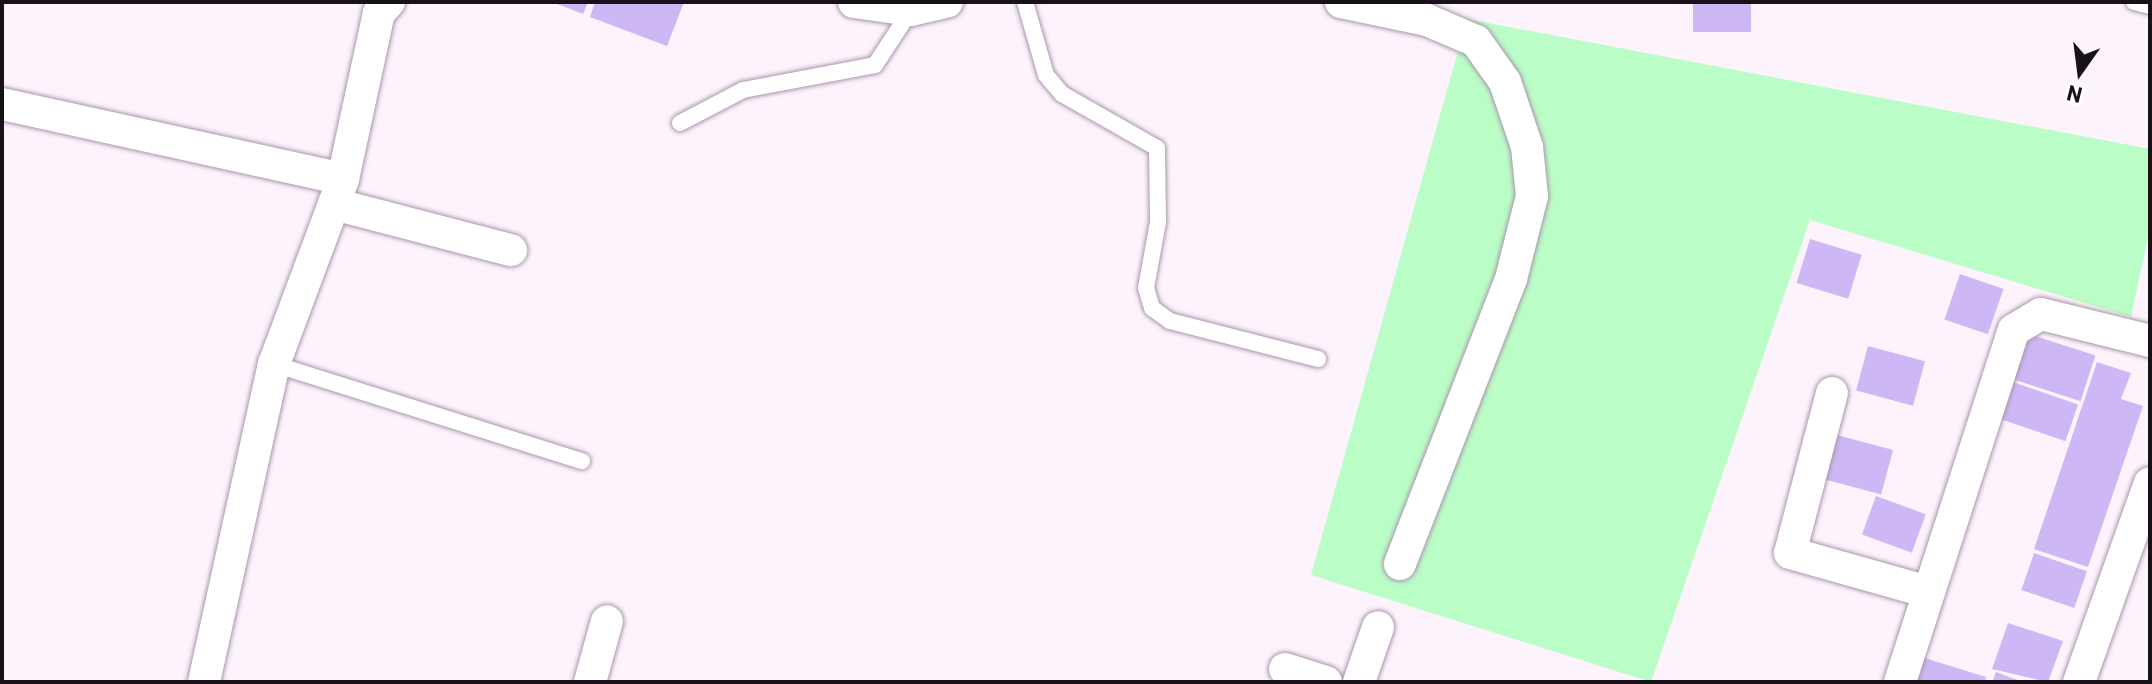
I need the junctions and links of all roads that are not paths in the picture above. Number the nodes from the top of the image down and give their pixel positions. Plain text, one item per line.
1 (389, 2) edge
2 (854, 2) edge
3 (947, 2) edge
4 (1025, 2) edge
5 (1341, 2) edge
6 (2134, 2) edge
7 (2150, 6) edge
8 (911, 10) junction
9 (2, 104) edge
10 (680, 123) dead end
11 (339, 192) junction
12 (511, 250) dead end
13 (2150, 341) edge
14 (1318, 359) dead end
15 (274, 364) junction
16 (1832, 393) dead end
17 (582, 461) dead end
18 (2150, 483) edge
19 (1400, 564) dead end
20 (1929, 592) junction
21 (607, 621) dead end
22 (1378, 627) dead end
23 (1285, 669) dead end
24 (204, 682) edge
25 (590, 682) edge
26 (1326, 682) edge
27 (1359, 682) edge
28 (1900, 682) edge
29 (2079, 682) edge

1 - 11 street
2 - 8 street
3 - 8 street
4 - 14 lane
5 - 19 street
6 - 7 lane
8 - 10 lane
9 - 11 street
11 - 12 street
11 - 15 street
13 - 20 street
15 - 17 lane
15 - 24 street
16 - 20 street
18 - 29 street
20 - 28 street
21 - 25 street
22 - 27 street
23 - 26 street

